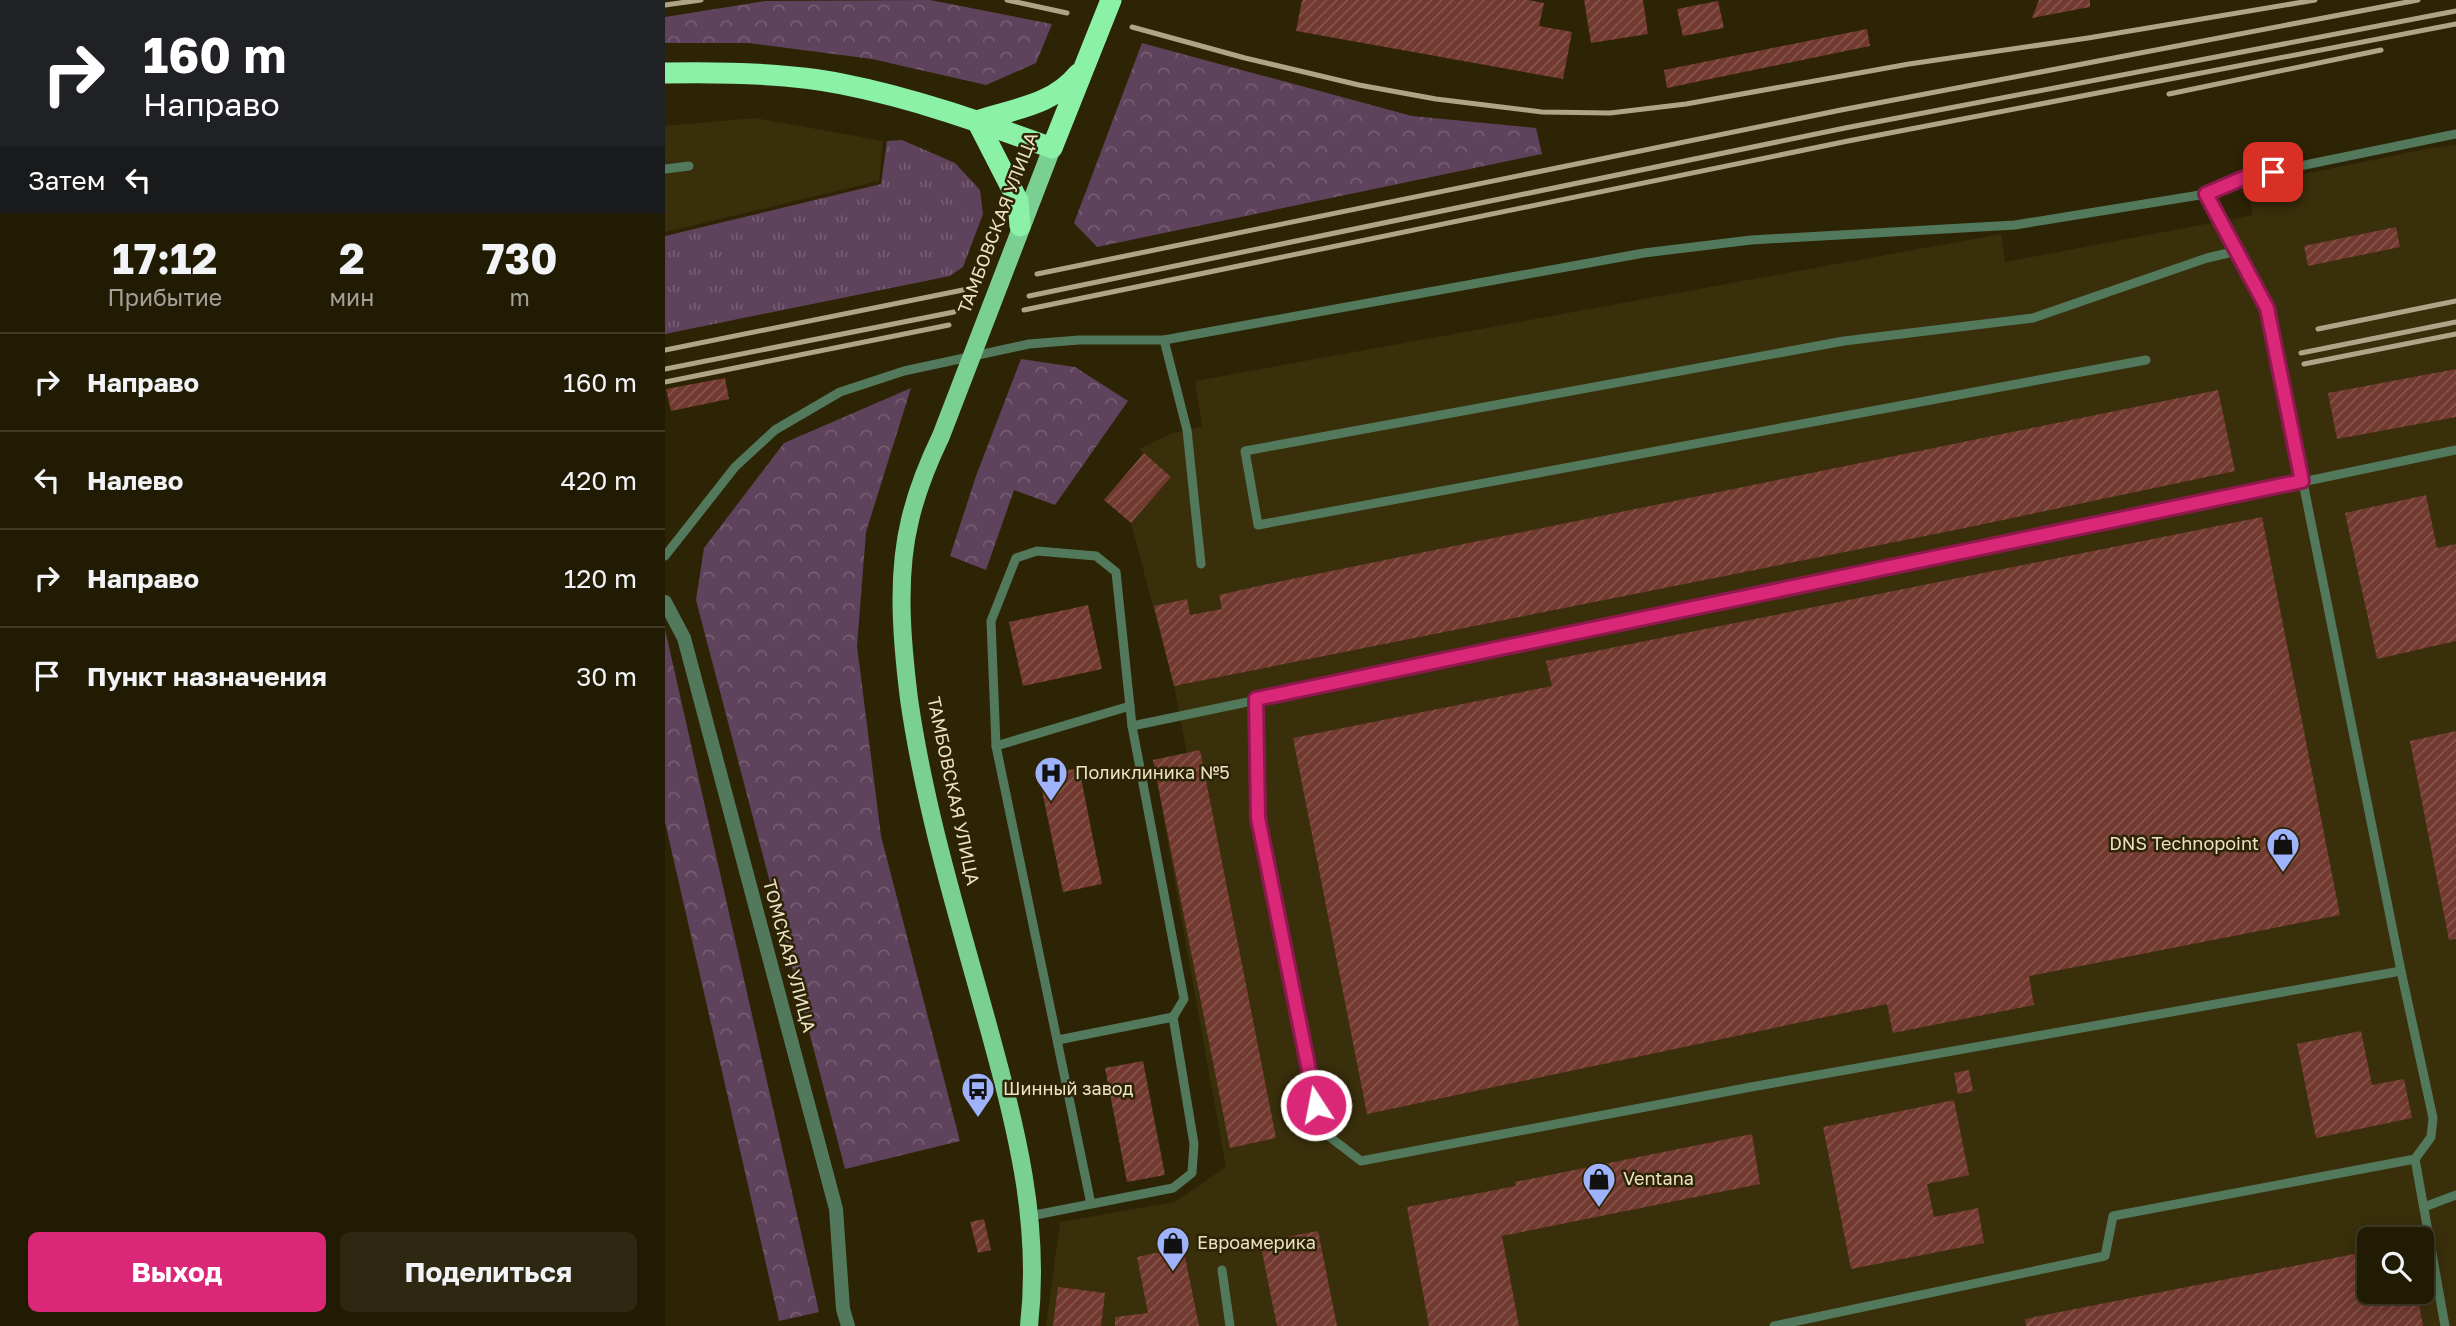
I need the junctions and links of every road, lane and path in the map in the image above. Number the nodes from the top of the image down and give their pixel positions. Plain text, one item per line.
1 (1111, 0) edge
2 (1086, 64) junction
3 (665, 73) edge
4 (977, 121) junction
5 (2456, 134) edge
6 (1052, 148) junction
7 (689, 166) dead end
8 (665, 169) edge
9 (2206, 194) junction
10 (1020, 226) junction
11 (2237, 251) junction
12 (1164, 341) junction
13 (2146, 360) dead end
14 (2456, 450) edge
15 (2302, 481) junction
16 (665, 556) edge
17 (1201, 564) dead end
18 (665, 602) edge
19 (1256, 699) junction
20 (1129, 706) junction
21 (1132, 726) junction
22 (996, 746) junction
23 (2401, 971) junction
24 (1173, 1017) junction
25 (1058, 1040) junction
26 (2415, 1159) junction
27 (2456, 1195) edge
28 (1091, 1204) junction
29 (2424, 1207) junction
30 (1030, 1216) junction
31 (1222, 1270) dead end
32 (1028, 1324) edge
33 (848, 1326) edge
34 (1230, 1326) edge
35 (1774, 1326) edge
36 (2445, 1326) edge

1 - 2 highway, ТАМБОВСКАЯ УЛИЦА
2 - 4 highway
2 - 6 highway, ТАМБОВСКАЯ УЛИЦА
3 - 4 highway
4 - 6 highway
4 - 10 highway
5 - 9 lane
6 - 10 main road, ТАМБОВСКАЯ УЛИЦА
7 - 8 lane
9 - 11 lane
9 - 12 lane
10 - 30 main road, ТАМБОВСКАЯ УЛИЦА
11 - 13 lane
11 - 15 lane
12 - 16 lane
12 - 17 lane
14 - 15 lane
15 - 19 lane
15 - 23 lane
18 - 33 street, ТОМСКАЯ УЛИЦА
19 - 21 lane
19 - 23 lane
20 - 21 lane
20 - 22 lane
20 - 22 lane
21 - 24 lane
22 - 25 lane
23 - 26 lane
24 - 25 lane
24 - 28 lane
25 - 28 lane
26 - 29 lane
26 - 35 lane
27 - 29 lane
28 - 30 lane
29 - 36 lane
30 - 32 main road, ТАМБОВСКАЯ УЛИЦА
31 - 34 lane

